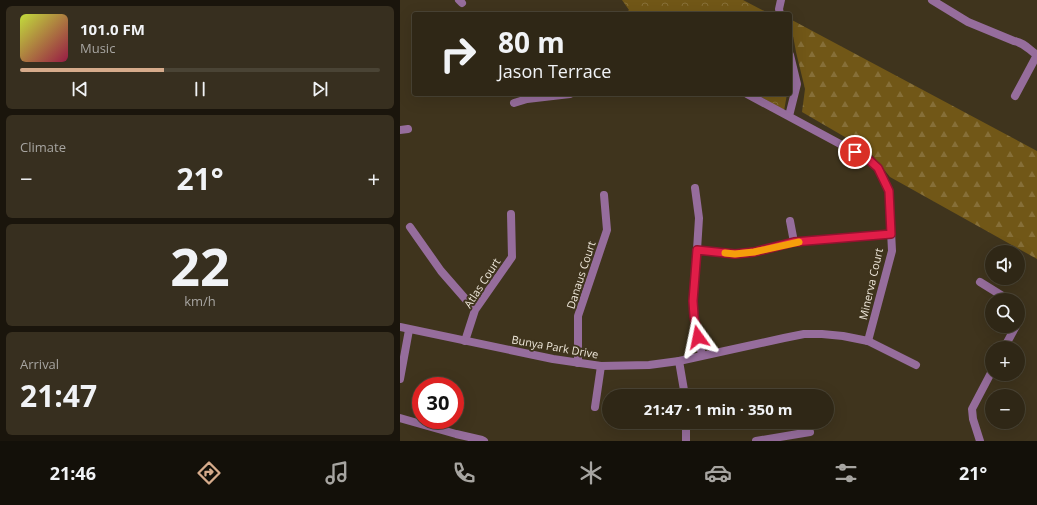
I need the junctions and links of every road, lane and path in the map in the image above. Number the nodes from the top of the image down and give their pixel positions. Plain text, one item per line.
1 (781, 0) edge
2 (932, 0) edge
3 (780, 12) edge
4 (1037, 55) edge
5 (792, 63) edge
6 (553, 96) edge
7 (751, 96) edge
8 (1016, 96) dead end
9 (514, 103) dead end
10 (789, 116) junction
11 (695, 188) dead end
12 (604, 195) dead end
13 (511, 214) dead end
14 (790, 221) dead end
15 (410, 227) dead end
16 (891, 234) junction
17 (794, 242) junction
18 (697, 250) junction
19 (980, 282) dead end
20 (998, 293) edge
21 (475, 310) junction
22 (400, 327) edge
23 (409, 330) junction
24 (465, 340) junction
25 (868, 341) junction
26 (702, 355) junction
27 (679, 360) junction
28 (578, 363) junction
29 (916, 365) dead end
30 (601, 366) junction
31 (400, 379) edge
32 (987, 381) edge
33 (684, 389) edge
34 (595, 407) dead end
35 (400, 418) edge
36 (686, 429) edge
37 (810, 432) dead end
38 (482, 441) edge
39 (686, 441) edge
40 (756, 441) edge
41 (980, 441) edge

1 - 3 street
2 - 4 street
4 - 8 street
5 - 10 street
6 - 9 street
7 - 10 street, Minerva Court
10 - 16 street, Minerva Court
11 - 18 street
12 - 28 street, Danaus Court
13 - 21 street, Atlas Court
14 - 17 street
15 - 21 street
16 - 17 street
16 - 25 street, Minerva Court
17 - 18 street
18 - 26 street
19 - 20 street
21 - 24 street, Atlas Court
22 - 23 street, Bunya Park Drive
23 - 24 street, Bunya Park Drive
23 - 31 street
24 - 28 street, Bunya Park Drive
25 - 26 street, Bunya Park Drive
25 - 29 street, Bunya Park Drive
26 - 27 street, Bunya Park Drive
27 - 30 street, Bunya Park Drive
27 - 33 street
28 - 30 street, Bunya Park Drive
30 - 34 street
32 - 41 street
35 - 38 street
36 - 39 street
37 - 40 street

